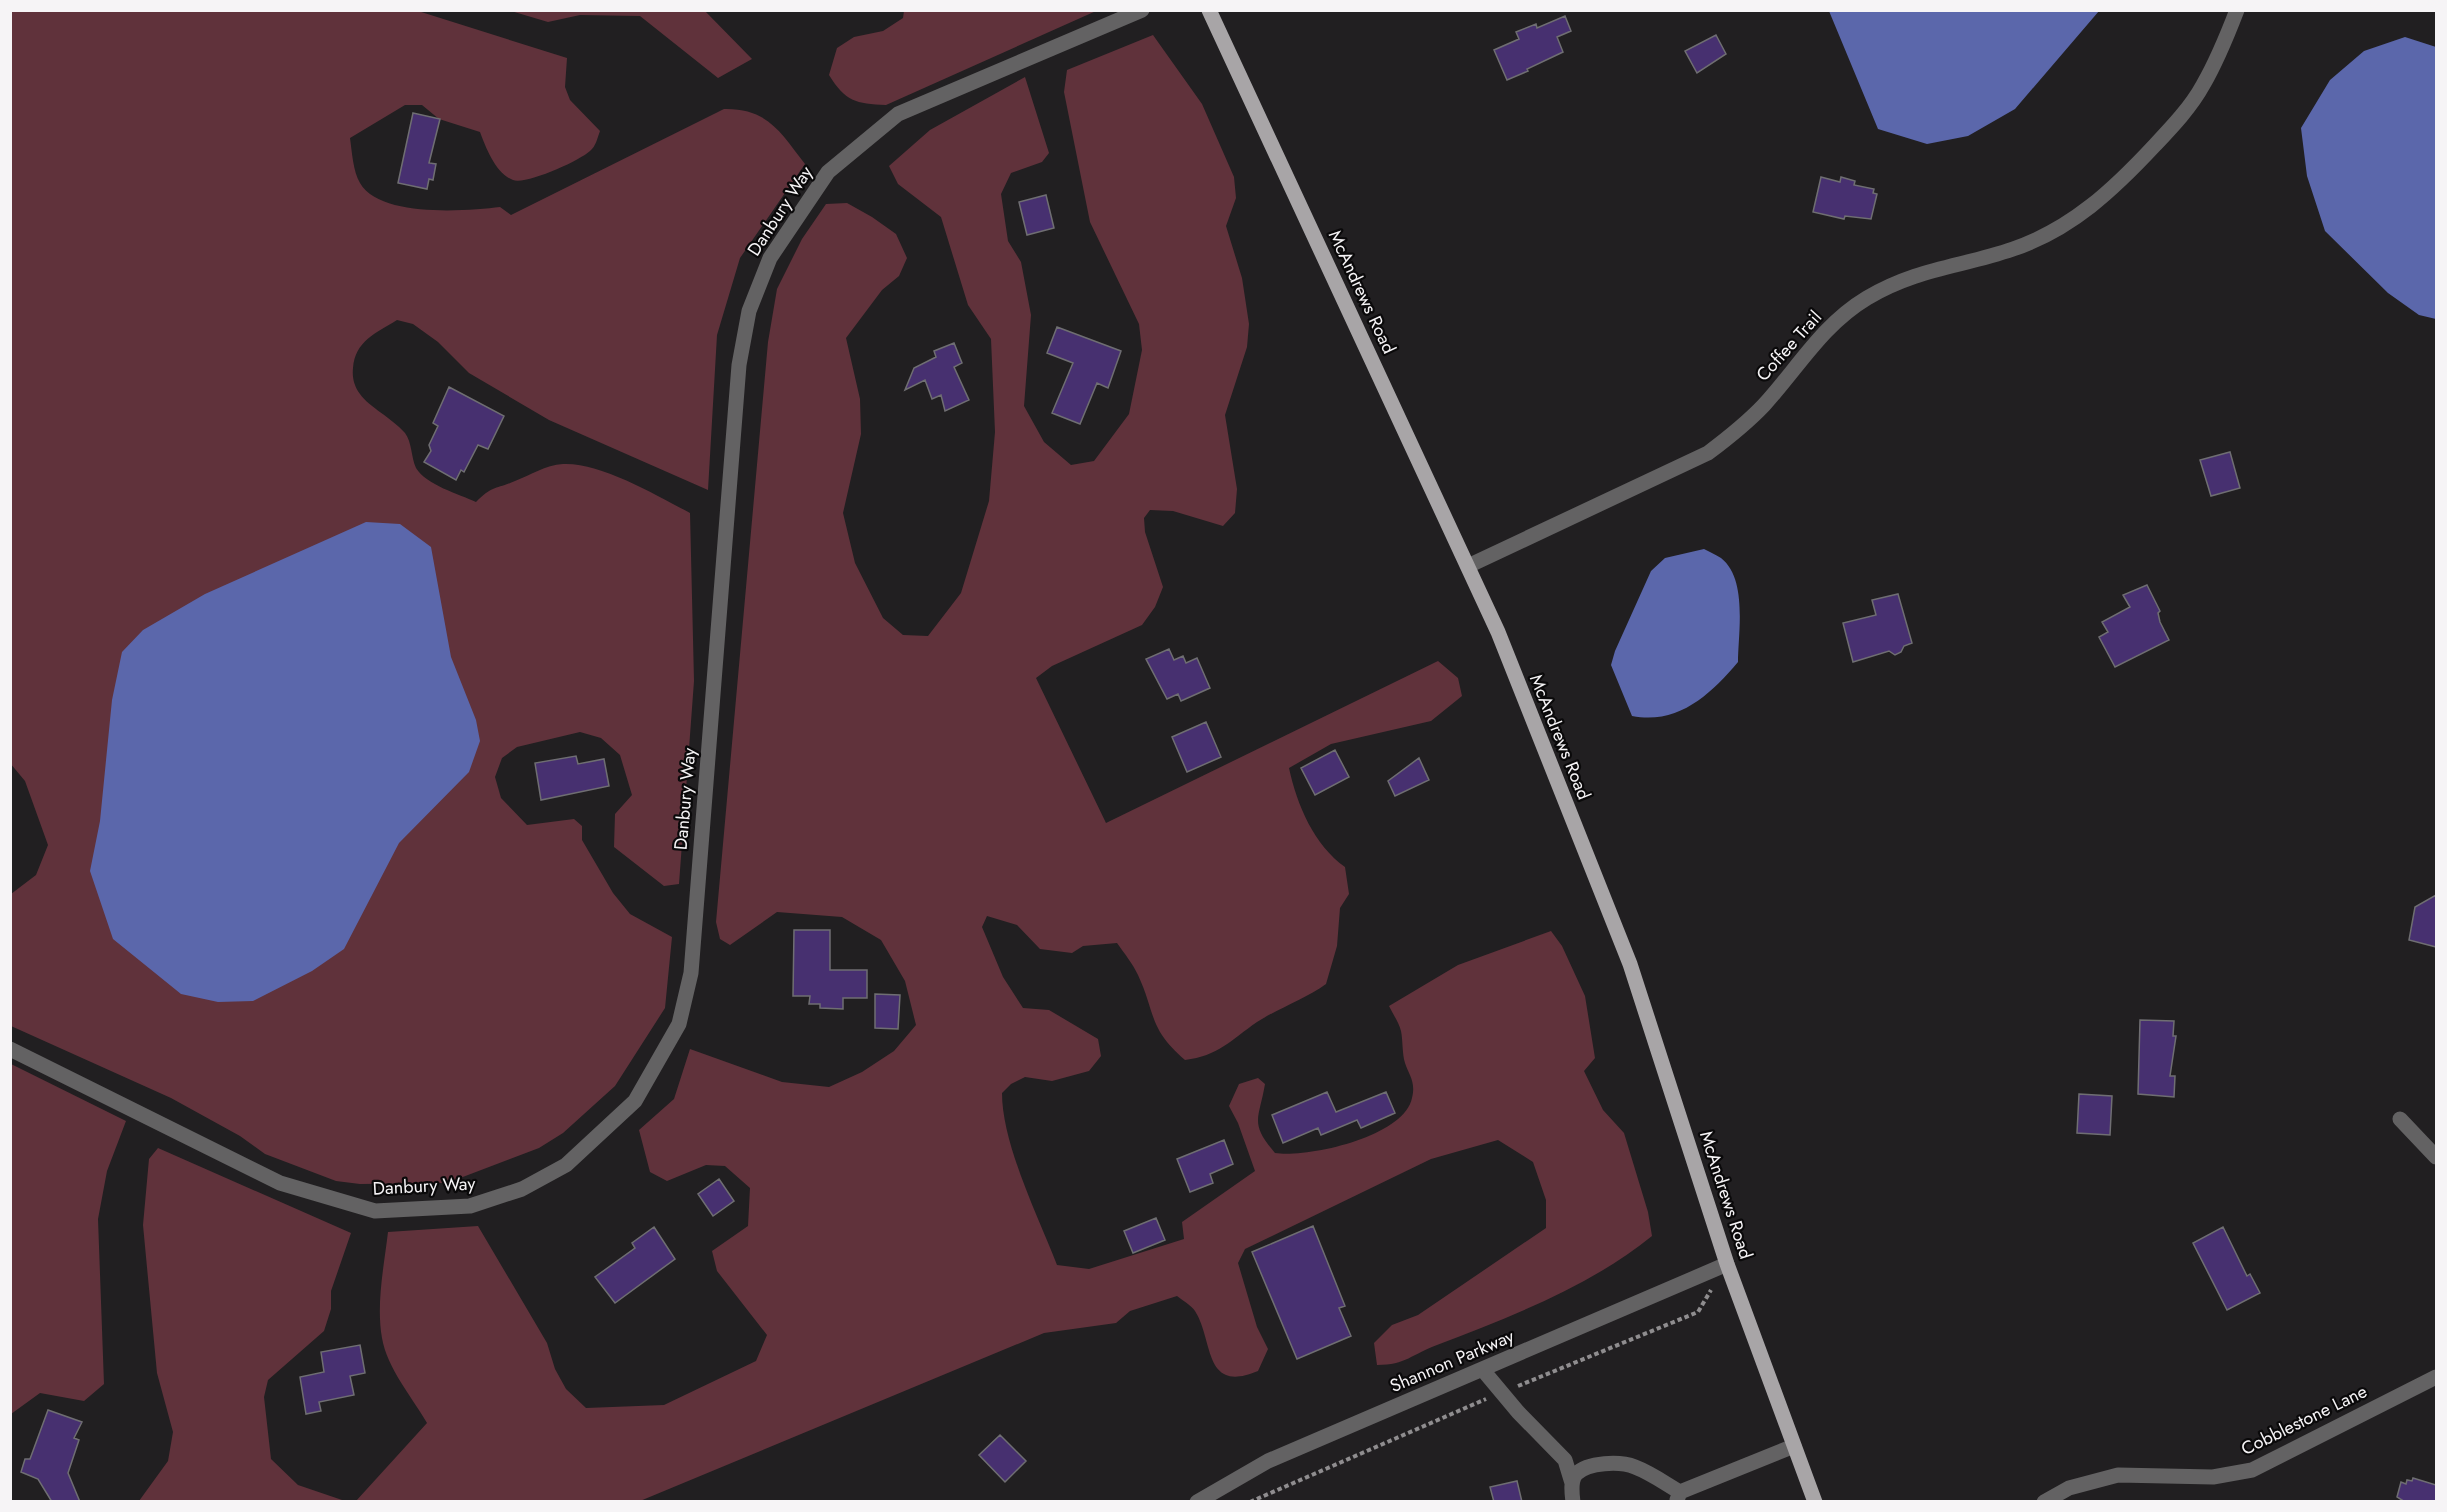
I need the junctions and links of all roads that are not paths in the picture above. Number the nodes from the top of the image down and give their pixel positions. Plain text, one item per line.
1 (1142, 10) edge
2 (1209, 10) edge
3 (2237, 10) edge
4 (1468, 566) junction
5 (10, 1049) edge
6 (2400, 1119) dead end
7 (2436, 1157) edge
8 (1727, 1264) junction
9 (1482, 1369) junction
10 (2436, 1377) edge
11 (1794, 1446) junction
12 (1572, 1483) junction
13 (1678, 1497) edge
14 (1197, 1502) edge
15 (1573, 1502) edge
16 (1815, 1502) edge
17 (2044, 1502) edge

1 - 5 street, Danbury Way
2 - 4 main road, McAndrews Road
3 - 4 street, Coffee Trail
4 - 8 main road, McAndrews Road
6 - 7 street
8 - 9 street, Shannon Parkway
8 - 11 main road, McAndrews Road
9 - 12 street
9 - 14 street, Shannon Parkway
10 - 17 street, Cobblestone Lane
11 - 13 street
11 - 16 main road, McAndrews Road
12 - 13 street
12 - 15 street

